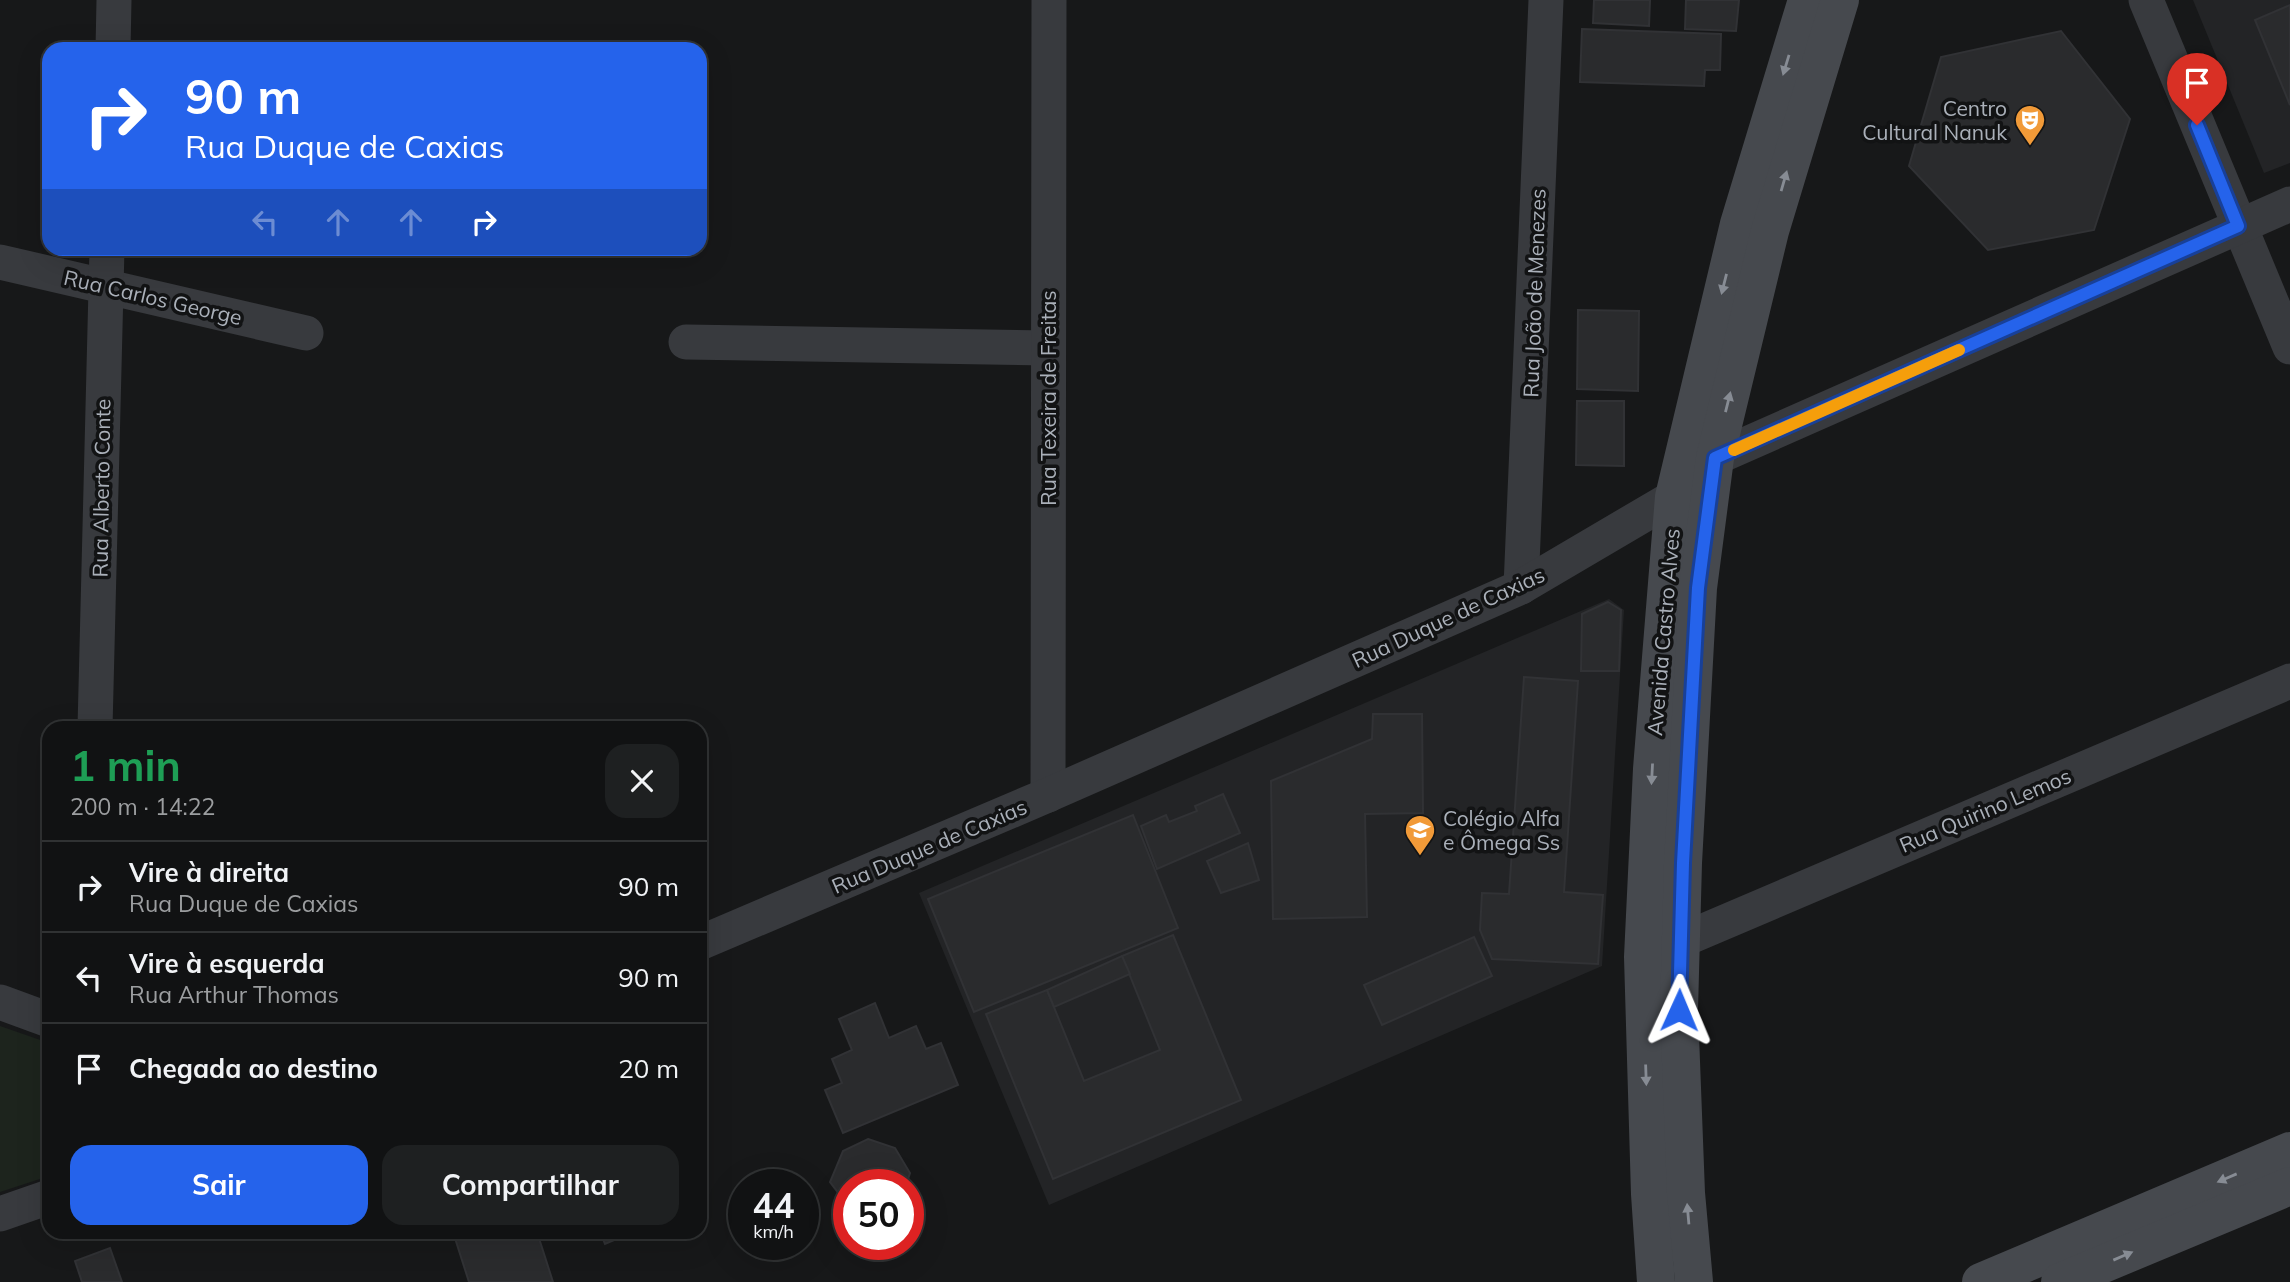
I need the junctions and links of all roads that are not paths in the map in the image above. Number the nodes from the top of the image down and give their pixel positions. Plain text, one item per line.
1 (114, 0) edge
2 (1048, 0) edge
3 (1546, 0) edge
4 (1807, 0) edge
5 (1840, 0) edge
6 (2146, 0) edge
7 (113, 42) edge
8 (1781, 134) junction
9 (2290, 204) edge
10 (2238, 226) junction
11 (107, 256) edge
12 (0, 262) edge
13 (105, 286) junction
14 (306, 333) dead end
15 (686, 342) dead end
16 (2290, 347) edge
17 (1048, 348) junction
18 (1715, 458) junction
19 (1674, 497) junction
20 (1521, 587) junction
21 (2290, 681) edge
22 (95, 721) edge
23 (1048, 795) junction
24 (1681, 939) junction
25 (707, 940) edge
26 (1643, 957) junction
27 (0, 1002) edge
28 (42, 1017) edge
29 (2290, 1151) edge
30 (2290, 1186) edge
31 (42, 1199) edge
32 (0, 1214) edge
33 (2069, 1267) edge
34 (1656, 1282) edge
35 (1694, 1282) edge
36 (1981, 1282) edge

1 - 7 street
2 - 17 street, Rua Texeira de Freitas
3 - 20 street, Rua João de Menezes
4 -> 8 main road, Avenida Castro Alves
5 - 8 main road, Avenida Castro Alves
6 - 10 street
18 -> 8 main road, Avenida Castro Alves
8 -> 19 main road, Avenida Castro Alves
9 - 10 street, Rua Duque de Caxias
10 - 16 street
10 - 18 street, Rua Duque de Caxias
11 - 13 street, Rua Alberto Conte
12 - 13 street, Rua Carlos George
13 - 14 street, Rua Carlos George
13 - 22 street, Rua Alberto Conte
15 - 17 street
17 - 23 street, Rua Texeira de Freitas
18 - 19 street, Rua Duque de Caxias
18 - 24 main road, Avenida Castro Alves
19 - 20 street, Rua Duque de Caxias
19 -> 26 main road, Avenida Castro Alves
20 - 23 street, Rua Duque de Caxias
21 - 24 street, Rua Quirino Lemos
23 - 25 street, Rua Duque de Caxias
24 - 26 street, Rua Quirino Lemos
35 -> 24 main road, Avenida Castro Alves
26 -> 34 main road, Avenida Castro Alves
27 - 28 street
29 -> 33 main road
33 -> 30 main road
31 - 32 street
33 - 36 main road

